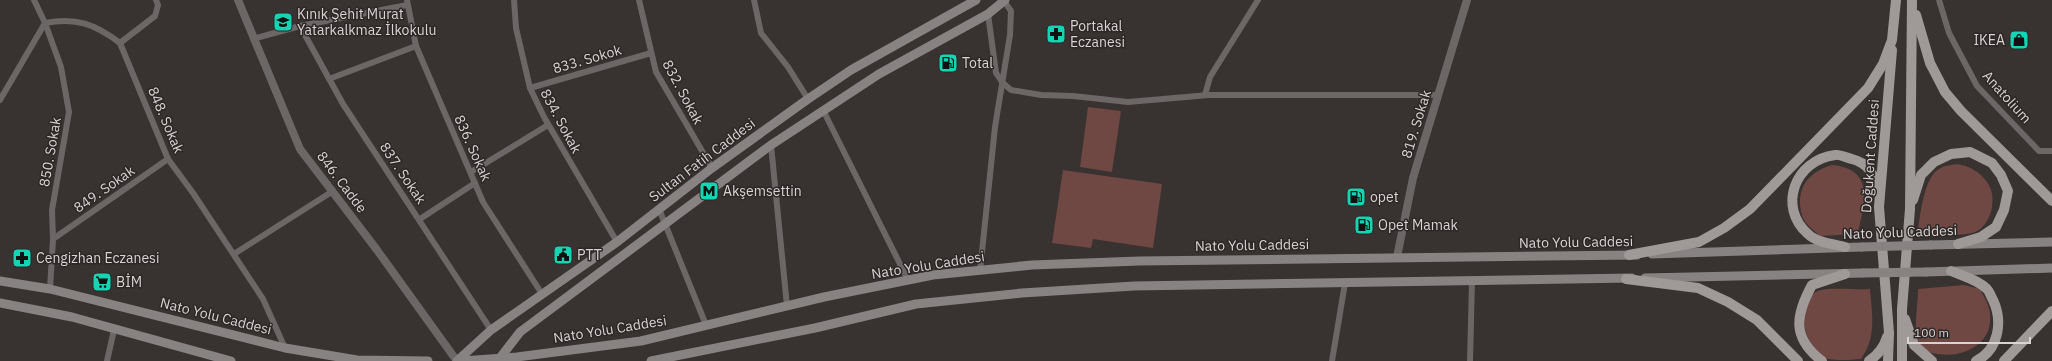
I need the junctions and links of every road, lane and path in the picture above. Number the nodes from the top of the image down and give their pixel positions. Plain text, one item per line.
1 (34, 0) edge
2 (156, 0) edge
3 (238, 0) edge
4 (514, 0) edge
5 (639, 0) edge
6 (754, 0) edge
7 (975, 0) edge
8 (1004, 0) edge
9 (1258, 0) edge
10 (1467, 0) edge
11 (1896, 0) edge
12 (1939, 0) edge
13 (1912, 1) edge
14 (407, 2) edge
15 (988, 14) junction
16 (45, 23) junction
17 (300, 26) junction
18 (253, 38) junction
19 (120, 43) junction
20 (416, 46) junction
21 (651, 53) junction
22 (330, 79) junction
23 (1003, 83) junction
24 (530, 88) junction
25 (1205, 95) junction
26 (1439, 95) junction
27 (808, 99) junction
28 (0, 100) edge
29 (823, 110) junction
30 (548, 125) junction
31 (771, 145) junction
32 (2052, 151) edge
33 (168, 159) junction
34 (712, 168) junction
35 (471, 172) junction
36 (475, 183) junction
37 (333, 192) junction
38 (2052, 201) edge
39 (1879, 207) junction
40 (658, 209) junction
41 (1910, 209) junction
42 (420, 220) junction
43 (665, 225) junction
44 (53, 239) junction
45 (616, 242) junction
46 (2052, 242) edge
47 (1958, 244) junction
48 (1845, 247) junction
49 (234, 254) junction
50 (1629, 255) junction
51 (1397, 257) junction
52 (2052, 268) edge
53 (980, 270) junction
54 (1952, 271) junction
55 (1845, 274) junction
56 (1626, 278) junction
57 (908, 280) junction
58 (0, 281) edge
59 (1472, 281) junction
60 (1345, 283) junction
61 (50, 289) junction
62 (542, 294) junction
63 (0, 303) edge
64 (787, 306) junction
65 (1902, 310) junction
66 (2052, 311) edge
67 (706, 325) junction
68 (114, 330) junction
69 (491, 330) junction
70 (1889, 333) junction
71 (285, 348) junction
72 (501, 360) edge
73 (107, 361) edge
74 (231, 361) edge
75 (428, 361) edge
76 (457, 361) edge
77 (462, 361) edge
78 (651, 361) edge
79 (1332, 361) edge
80 (1470, 361) edge
81 (1798, 361) edge
82 (1822, 361) edge
83 (1869, 361) edge
84 (1888, 361) edge
85 (1902, 361) edge
86 (1932, 361) edge
87 (1976, 361) edge
88 (2004, 361) edge

1 - 16 street, 850. Sokak
2 - 19 street
3 - 18 street, 846. Cadde
4 - 24 street, 834. Sokak
5 - 21 street, 832. Sokak
6 - 27 street
7 - 27 main road, Sultan Fatih Caddesi
8 - 15 main road, Sultan Fatih Caddesi
8 - 23 street
9 - 25 street
10 - 26 street, 819. Sokak
11 - 39 main road, Doğukent Caddesi
11 - 50 main road
12 - 32 street, Anatolium
13 - 38 main road
13 - 41 main road
14 - 17 street
14 - 20 street, 836. Sokak
15 - 23 street
15 - 29 main road, Sultan Fatih Caddesi
16 - 19 street
16 - 28 street
16 - 44 street, 850. Sokak
17 - 18 street
17 - 22 street, 837. Sokak
18 - 37 street, 846. Cadde
19 - 33 street, 848. Sokak
20 - 22 street
20 - 35 street, 836. Sokak
21 - 24 street, 833. Sokok
21 - 34 street, 832. Sokak
22 - 42 street, 837. Sokak
23 - 25 street
23 - 53 street
24 - 30 street, 834. Sokak
25 - 26 street
26 - 51 street, 819. Sokak
27 - 34 main road, Sultan Fatih Caddesi
29 - 31 main road, Sultan Fatih Caddesi
29 - 57 street
30 - 35 street
30 - 45 street, 834. Sokak
31 - 43 main road, Sultan Fatih Caddesi
31 - 64 street
33 - 44 street, 849. Sokak
33 - 49 street, 848. Sokak
34 - 40 main road, Sultan Fatih Caddesi
35 - 36 street, 836. Sokak
36 - 42 street
36 - 62 street, 836. Sokak
37 - 49 street
37 - 76 street, 846. Cadde
39 - 48 main road
39 - 70 main road, Doğukent Caddesi
40 - 43 street
40 - 45 main road, Sultan Fatih Caddesi
41 - 47 main road
41 - 65 main road
42 - 69 street, 837. Sokak
43 - 67 street
43 - 72 main road, Sultan Fatih Caddesi
44 - 61 street, 850. Sokak
45 - 62 main road, Sultan Fatih Caddesi
46 - 47 main road, Nato Yolu Caddesi
47 - 48 main road, Nato Yolu Caddesi, bridge
48 - 50 main road, Nato Yolu Caddesi
49 - 71 street, 848. Sokak
50 - 51 main road, Nato Yolu Caddesi
51 - 53 main road, Nato Yolu Caddesi
52 - 54 main road
53 - 57 main road, Nato Yolu Caddesi
54 - 55 main road, bridge
54 - 87 main road
55 - 56 main road
55 - 82 main road
56 - 59 main road
56 - 81 main road
57 - 64 main road, Nato Yolu Caddesi
58 - 61 main road, Nato Yolu Caddesi
59 - 60 main road
59 - 80 street
60 - 78 main road
60 - 79 street
61 - 71 main road, Nato Yolu Caddesi
62 - 69 main road, Sultan Fatih Caddesi
63 - 68 main road
64 - 67 main road, Nato Yolu Caddesi
65 - 85 main road
65 - 86 main road
66 - 88 main road
67 - 72 main road, Nato Yolu Caddesi
68 - 73 street
68 - 74 main road
69 - 76 main road, Sultan Fatih Caddesi
70 - 83 main road
70 - 84 main road, Doğukent Caddesi
71 - 75 main road, Nato Yolu Caddesi
72 - 77 main road, Nato Yolu Caddesi

